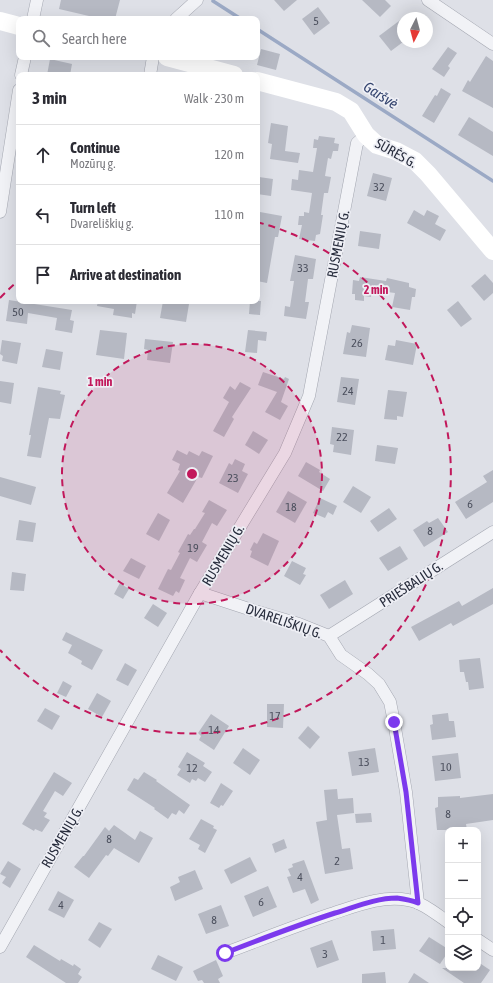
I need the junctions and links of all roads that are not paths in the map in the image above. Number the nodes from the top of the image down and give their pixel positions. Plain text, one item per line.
1 (37, 0) edge
2 (197, 0) edge
3 (428, 0) edge
4 (34, 16) edge
5 (179, 16) edge
6 (0, 21) edge
7 (16, 25) edge
8 (493, 44) edge
9 (24, 60) edge
10 (152, 60) edge
11 (177, 60) edge
12 (22, 72) edge
13 (150, 72) edge
14 (223, 72) edge
15 (260, 82) edge
16 (16, 109) edge
17 (366, 135) junction
18 (0, 212) edge
19 (493, 251) edge
20 (493, 532) edge
21 (200, 593) junction
22 (329, 636) junction
23 (418, 903) junction
24 (445, 920) edge
25 (481, 942) edge
26 (0, 947) edge
27 (493, 950) edge
28 (225, 953) dead end

1 - 4 street
2 - 5 street
3 - 8 street
6 - 7 street
9 - 12 street
10 - 13 street
11 - 14 street
15 - 17 street, SŪRĖS G.
16 - 18 street
17 - 19 street, SŪRĖS G.
17 - 21 street, RUSMENIŲ G.
20 - 22 street, PRIEŠBALIŲ G.
21 - 22 street, DVARELIŠKIŲ G.
21 - 26 street, RUSMENIŲ G.
22 - 23 street, DVARELIŠKIŲ G.
23 - 24 street
23 - 28 street
25 - 27 street

